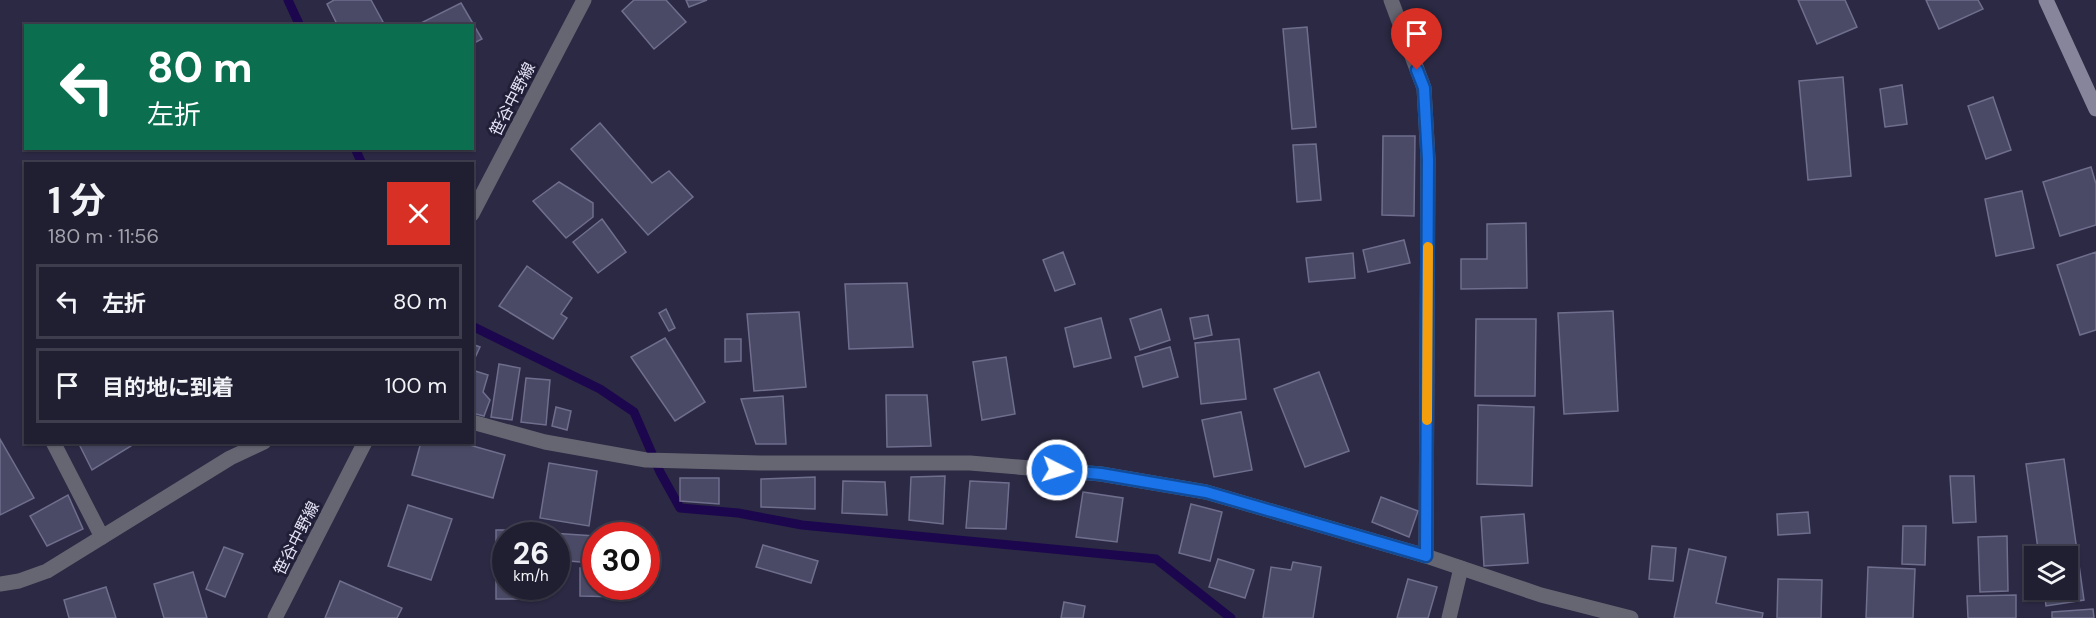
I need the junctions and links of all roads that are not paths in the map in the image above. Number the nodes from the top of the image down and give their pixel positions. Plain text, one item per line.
1 (584, 0) edge
2 (1391, 0) edge
3 (2046, 0) edge
4 (2096, 109) edge
5 (474, 210) edge
6 (474, 423) edge
7 (55, 444) edge
8 (260, 444) edge
9 (364, 444) edge
10 (102, 537) junction
11 (1426, 556) junction
12 (1461, 568) junction
13 (0, 584) edge
14 (276, 618) edge
15 (1449, 618) edge
16 (1631, 618) edge

1 - 5 street, 笹谷中野線
2 - 11 street
3 - 4 main road
6 - 11 street
7 - 10 street
8 - 10 street
9 - 14 street, 笹谷中野線
10 - 13 street
11 - 12 street
12 - 15 street
12 - 16 street

